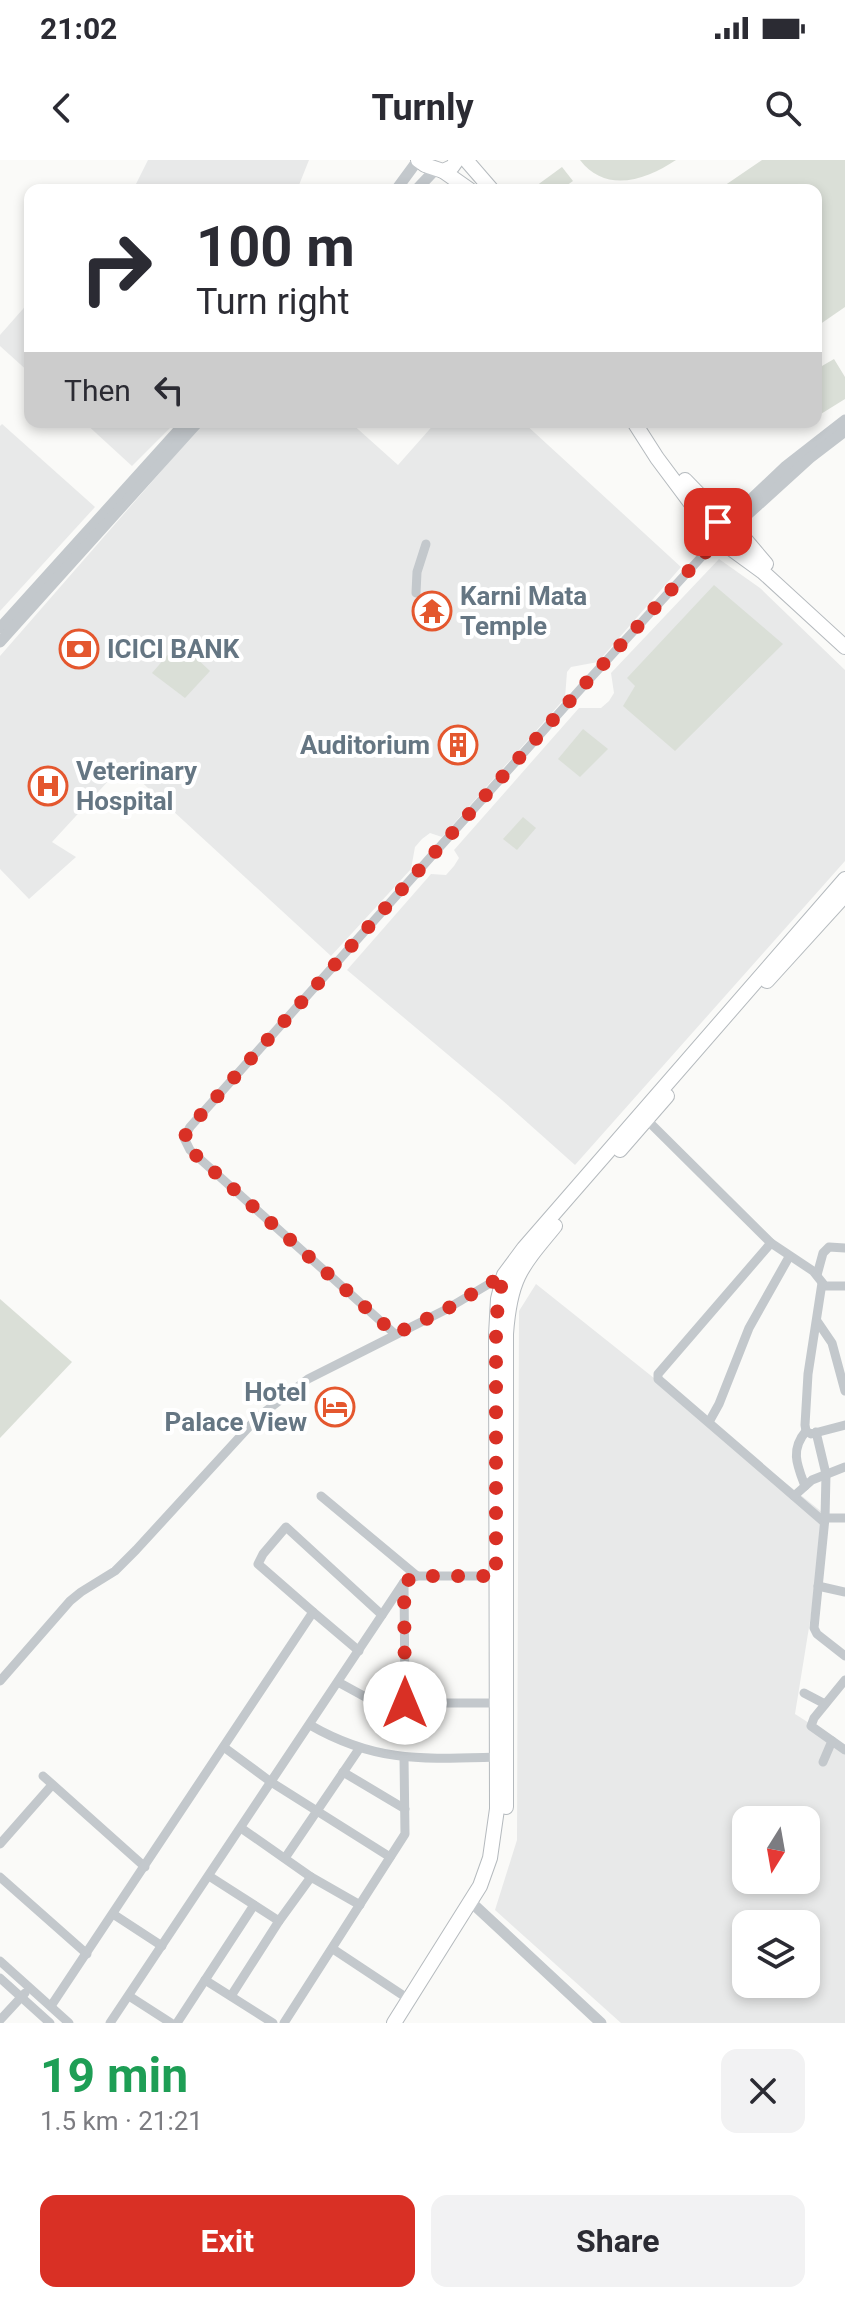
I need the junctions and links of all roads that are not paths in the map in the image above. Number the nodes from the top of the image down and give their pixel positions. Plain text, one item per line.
1 (418, 160) edge
2 (457, 160) edge
3 (466, 160) edge
4 (439, 170) junction
5 (400, 184) edge
6 (423, 184) edge
7 (461, 184) edge
8 (487, 184) edge
9 (845, 420) edge
10 (181, 428) edge
11 (193, 428) edge
12 (638, 428) edge
13 (648, 428) edge
14 (845, 431) edge
15 (732, 524) junction
16 (718, 540) junction
17 (426, 544) dead end
18 (416, 593) dead end
19 (0, 628) edge
20 (845, 635) edge
21 (0, 642) edge
22 (845, 647) edge
23 (845, 879) edge
24 (845, 895) edge
25 (647, 1120) junction
26 (771, 1243) junction
27 (845, 1248) edge
28 (789, 1257) junction
29 (504, 1275) junction
30 (819, 1279) junction
31 (845, 1286) edge
32 (817, 1321) junction
33 (395, 1334) junction
34 (845, 1391) edge
35 (709, 1422) junction
36 (845, 1425) edge
37 (811, 1432) junction
38 (845, 1467) edge
39 (826, 1474) junction
40 (805, 1486) junction
41 (321, 1496) dead end
42 (794, 1496) junction
43 (845, 1518) edge
44 (825, 1520) junction
45 (417, 1576) junction
46 (496, 1576) junction
47 (404, 1582) junction
48 (818, 1586) junction
49 (845, 1592) edge
50 (313, 1612) junction
51 (382, 1615) junction
52 (359, 1651) junction
53 (845, 1656) edge
54 (845, 1680) edge
55 (0, 1681) edge
56 (338, 1682) junction
57 (804, 1693) dead end
58 (405, 1703) junction
59 (497, 1703) junction
60 (825, 1704) junction
61 (812, 1722) junction
62 (310, 1725) junction
63 (801, 1730) dead end
64 (832, 1741) junction
65 (225, 1748) junction
66 (359, 1749) junction
67 (845, 1750) edge
68 (404, 1757) junction
69 (497, 1757) junction
70 (823, 1762) dead end
71 (343, 1772) junction
72 (43, 1776) dead end
73 (271, 1782) junction
74 (52, 1785) junction
75 (405, 1809) junction
76 (316, 1810) junction
77 (241, 1828) junction
78 (0, 1844) edge
79 (390, 1857) junction
80 (285, 1858) junction
81 (145, 1867) junction
82 (209, 1876) junction
83 (0, 1877) edge
84 (311, 1877) junction
85 (254, 1905) junction
86 (360, 1905) junction
87 (475, 1905) junction
88 (113, 1914) junction
89 (279, 1921) junction
90 (162, 1946) junction
91 (333, 1949) junction
92 (87, 1954) junction
93 (0, 1961) edge
94 (0, 1978) edge
95 (205, 1980) junction
96 (30, 1987) junction
97 (129, 1996) junction
98 (231, 1996) junction
99 (21, 1997) junction
100 (410, 2000) junction
101 (51, 2006) junction
102 (0, 2020) edge
103 (50, 2023) edge
104 (69, 2023) edge
105 (110, 2023) edge
106 (174, 2023) edge
107 (273, 2023) edge
108 (284, 2023) edge
109 (394, 2023) edge
110 (404, 2023) edge
111 (601, 2023) edge

1 - 4 main road
1 - 5 street
2 - 4 main road
3 - 8 main road
4 - 6 street
4 - 7 main road
9 - 15 street
10 - 19 street
11 - 21 street
12 - 16 main road
13 - 15 main road
14 - 15 street
15 - 16 main road
15 - 16 main road
15 - 20 main road
16 - 22 main road
16 - 33 street
17 - 18 street
23 - 29 main road
24 - 25 main road
25 - 26 street
25 - 87 main road
26 - 28 street
26 - 35 street
27 - 30 street
28 - 30 street
28 - 35 street
29 - 33 street
29 - 46 main road
30 - 31 street
30 - 32 street
32 - 34 street
32 - 37 street
33 - 55 street
35 - 42 street
36 - 37 street
37 - 39 street
37 - 40 street
38 - 39 street
39 - 40 street
39 - 44 street
40 - 42 street
41 - 45 street
42 - 44 street
43 - 44 street
44 - 48 street
45 - 46 street
45 - 47 street
46 - 59 main road
47 - 51 street
47 - 58 street
48 - 49 street
48 - 53 street
50 - 51 street
50 - 52 street
50 - 65 street
51 - 52 street
52 - 56 street
54 - 60 street
56 - 58 street
56 - 62 street
57 - 60 street
58 - 59 street
59 - 69 main road
60 - 61 street
61 - 63 street
61 - 64 street
62 - 66 street
62 - 73 street
64 - 67 street
64 - 70 street
65 - 73 street
65 - 81 street
66 - 68 street
66 - 71 street
68 - 69 street
68 - 75 street
69 - 87 main road
71 - 75 street
71 - 76 street
72 - 74 street
73 - 76 street
73 - 77 street
74 - 78 street
74 - 81 street
75 - 79 street
76 - 79 street
76 - 80 street
77 - 80 street
77 - 82 street
79 - 86 street
80 - 84 street
81 - 88 street
82 - 85 street
82 - 90 street
83 - 92 street
84 - 86 street
84 - 89 street
85 - 89 street
85 - 95 street
86 - 91 street
87 - 100 main road
87 - 110 main road
87 - 111 street
88 - 90 street
88 - 92 street
89 - 98 street
90 - 97 street
91 - 100 street
91 - 108 street
92 - 101 street
93 - 96 street
94 - 99 street
95 - 98 street
95 - 106 street
96 - 99 street
96 - 101 street
97 - 105 street
97 - 106 street
98 - 107 street
99 - 102 street
99 - 103 street
100 - 109 main road
101 - 104 street

